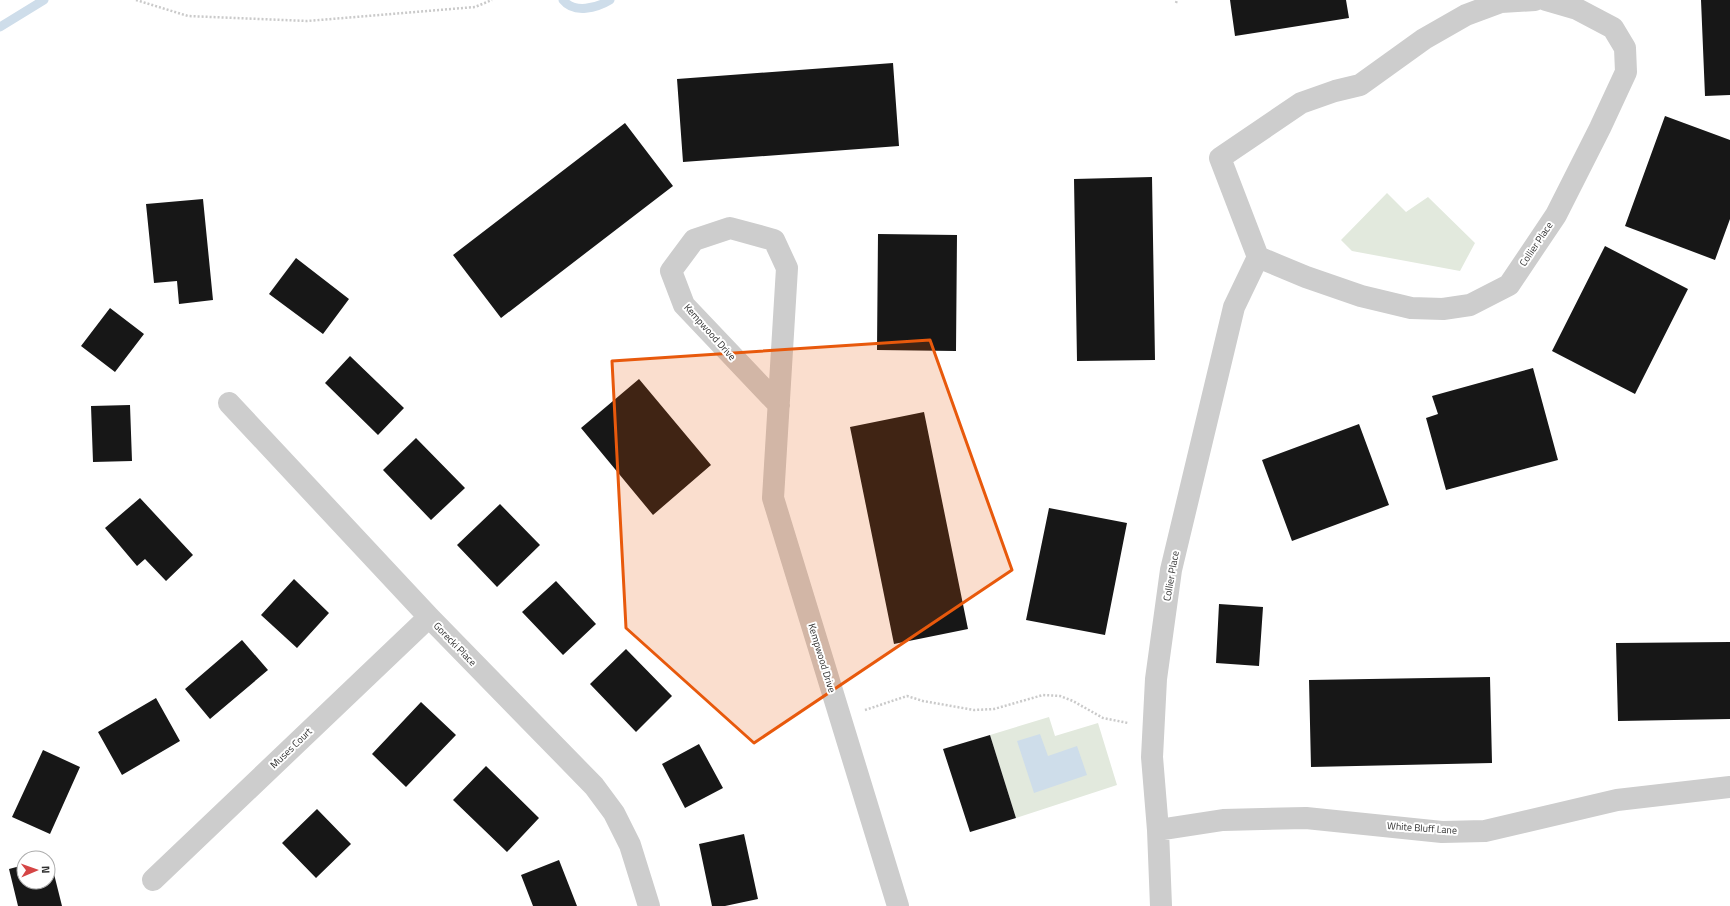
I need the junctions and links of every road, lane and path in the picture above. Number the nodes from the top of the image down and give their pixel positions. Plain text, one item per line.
1 (136, 0) edge
2 (492, 0) edge
3 (1535, 0) edge
4 (1546, 0) edge
5 (1258, 257) junction
6 (229, 403) dead end
7 (779, 405) junction
8 (428, 617) junction
9 (840, 718) junction
10 (1154, 727) junction
11 (1730, 787) edge
12 (1158, 830) junction
13 (153, 880) dead end
14 (649, 906) edge
15 (898, 906) edge
16 (1161, 906) edge

1 - 2 path
3 - 5 street
4 - 5 street, Collier Place
5 - 10 street, Collier Place
6 - 8 street, Gorecki Place
7 - 7 street, Kempwood Drive
7 - 9 street, Kempwood Drive
8 - 13 street, Muses Court
8 - 14 street, Gorecki Place
9 - 10 path
9 - 15 street, Kempwood Drive
10 - 12 street, Collier Place
11 - 12 street, White Bluff Lane
12 - 16 street, Collier Place

